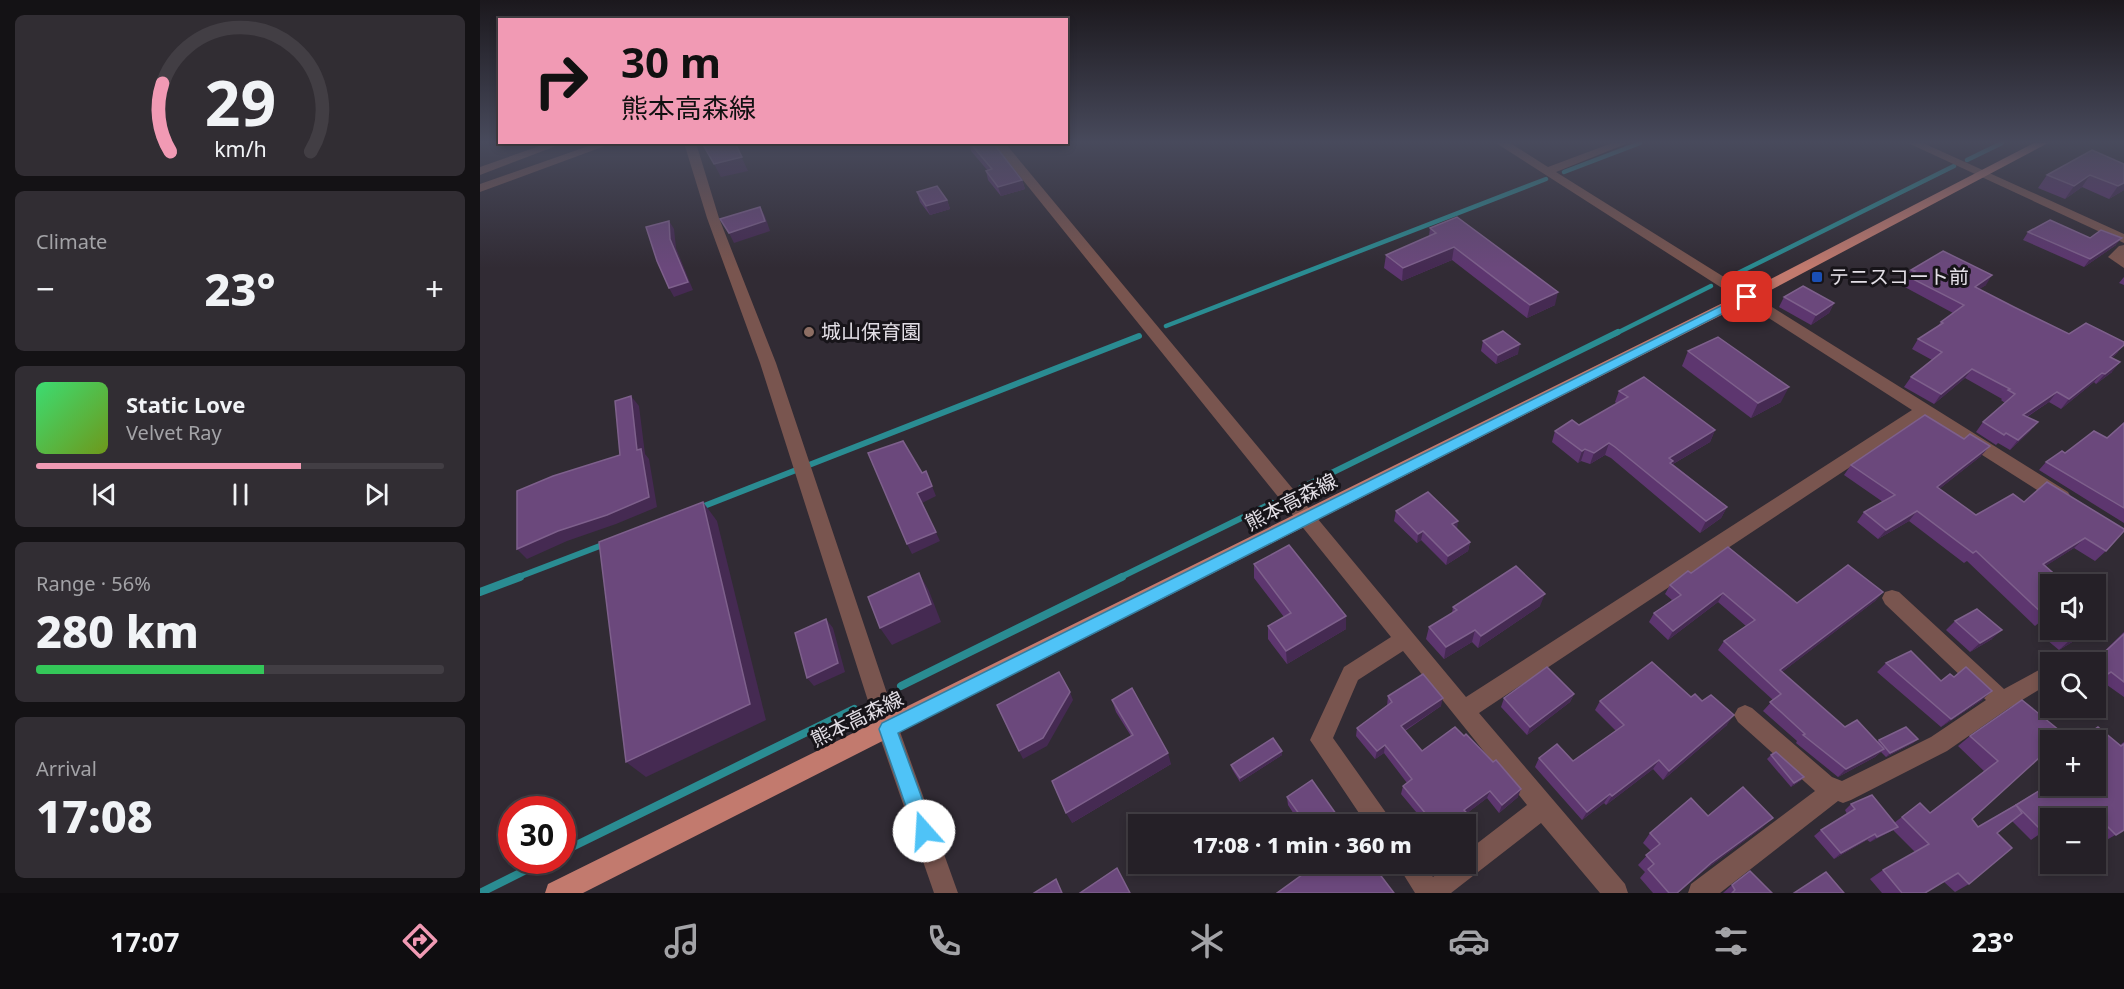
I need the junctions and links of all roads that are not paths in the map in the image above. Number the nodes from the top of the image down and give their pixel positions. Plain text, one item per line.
1 (702, 185) edge
2 (1033, 185) edge
3 (1570, 185) edge
4 (1959, 185) edge
5 (2006, 185) edge
6 (2124, 239) edge
7 (2124, 249) edge
8 (2124, 264) edge
9 (1747, 297) junction
10 (1924, 410) junction
11 (2076, 505) edge
12 (1306, 519) junction
13 (1892, 598) dead end
14 (1406, 638) junction
15 (2040, 679) edge
16 (2002, 701) junction
17 (1465, 711) junction
18 (1745, 715) dead end
19 (888, 729) junction
20 (1834, 790) junction
21 (1544, 807) junction
22 (1373, 814) edge
23 (1416, 874) edge
24 (556, 893) edge
25 (946, 893) edge
26 (1430, 893) edge
27 (1616, 893) edge
28 (1700, 893) edge

1 - 19 street
2 - 12 street
3 - 9 street
4 - 9 main road, 熊本高森線
5 - 6 street
7 - 8 street
9 - 10 street
9 - 12 main road, 熊本高森線
10 - 11 street
10 - 17 street
12 - 14 street
12 - 19 main road, 熊本高森線
13 - 16 street
14 - 17 street
14 - 22 street
15 - 16 street
16 - 20 street
17 - 21 street
18 - 20 street
19 - 24 main road, 熊本高森線
19 - 25 street
20 - 28 street
21 - 26 street
21 - 27 street
23 - 26 street

